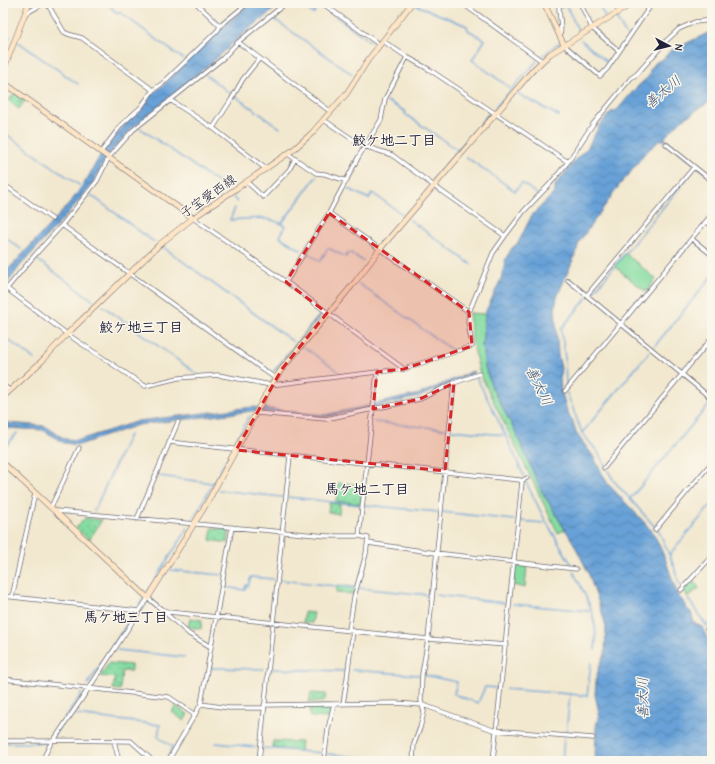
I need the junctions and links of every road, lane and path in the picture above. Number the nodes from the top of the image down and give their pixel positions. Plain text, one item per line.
1 (29, 3) edge
2 (44, 3) edge
3 (47, 3) edge
4 (196, 3) edge
5 (248, 3) edge
6 (286, 3) edge
7 (322, 3) edge
8 (412, 3) edge
9 (462, 3) edge
10 (544, 3) edge
11 (559, 3) edge
12 (580, 3) edge
13 (616, 3) edge
14 (632, 3) edge
15 (646, 3) edge
16 (620, 11) junction
17 (25, 14) junction
18 (712, 20) edge
19 (220, 26) junction
20 (592, 28) junction
21 (560, 36) junction
22 (238, 42) junction
23 (381, 43) junction
24 (564, 45) junction
25 (619, 51) junction
26 (406, 57) junction
27 (260, 60) junction
28 (542, 61) junction
29 (3, 71) edge
30 (3, 82) edge
31 (153, 90) junction
32 (170, 100) junction
33 (331, 112) junction
34 (495, 114) junction
35 (324, 120) junction
36 (213, 128) junction
37 (666, 144) dead end
38 (366, 146) junction
39 (101, 152) junction
40 (288, 154) junction
41 (108, 157) junction
42 (295, 159) junction
43 (568, 162) junction
44 (694, 167) junction
45 (266, 169) junction
46 (712, 175) edge
47 (708, 178) junction
48 (347, 180) junction
49 (712, 181) edge
50 (247, 182) junction
51 (3, 184) edge
52 (434, 186) junction
53 (329, 213) junction
54 (712, 214) edge
55 (194, 218) junction
56 (52, 220) dead end
57 (706, 222) junction
58 (62, 225) junction
59 (712, 226) edge
60 (505, 236) junction
61 (692, 239) junction
62 (380, 249) junction
63 (712, 255) edge
64 (129, 273) junction
65 (568, 280) dead end
66 (286, 282) junction
67 (6, 288) junction
68 (3, 293) edge
69 (587, 295) junction
70 (468, 312) junction
71 (327, 313) junction
72 (621, 324) junction
73 (68, 334) junction
74 (712, 338) edge
75 (404, 369) junction
76 (377, 372) junction
77 (479, 374) dead end
78 (682, 375) junction
79 (275, 378) junction
80 (454, 383) junction
81 (272, 385) junction
82 (3, 386) edge
83 (10, 390) junction
84 (565, 391) dead end
85 (3, 397) edge
86 (712, 399) edge
87 (373, 408) junction
88 (256, 413) junction
89 (178, 422) dead end
90 (170, 442) junction
91 (79, 448) dead end
92 (236, 450) junction
93 (290, 456) junction
94 (712, 462) edge
95 (3, 463) edge
96 (367, 463) junction
97 (604, 468) dead end
98 (445, 471) junction
99 (527, 478) dead end
100 (521, 481) junction
101 (35, 493) junction
102 (51, 507) junction
103 (55, 511) junction
104 (137, 519) junction
105 (195, 524) junction
106 (232, 527) junction
107 (655, 530) dead end
108 (282, 532) junction
109 (359, 536) junction
110 (368, 543) junction
111 (436, 553) junction
112 (712, 556) edge
113 (513, 562) junction
114 (576, 569) dead end
115 (681, 590) dead end
116 (3, 596) edge
117 (12, 597) junction
118 (148, 598) junction
119 (161, 609) junction
120 (139, 611) junction
121 (216, 616) junction
122 (273, 622) junction
123 (712, 624) edge
124 (708, 629) dead end
125 (351, 630) junction
126 (428, 639) junction
127 (506, 645) junction
128 (211, 647) junction
129 (3, 679) edge
130 (90, 688) junction
131 (201, 704) junction
132 (334, 704) junction
133 (343, 704) junction
134 (423, 705) junction
135 (264, 706) junction
136 (195, 715) junction
137 (496, 730) junction
138 (593, 738) dead end
139 (53, 740) junction
140 (3, 741) edge
141 (114, 741) junction
142 (42, 761) edge
143 (119, 761) edge
144 (153, 761) edge
145 (168, 761) edge
146 (258, 761) edge
147 (324, 761) edge
148 (413, 761) edge
149 (493, 761) edge

1 - 17 street
2 - 17 street
3 - 31 street
4 - 19 street
5 - 19 street
6 - 22 street
7 - 23 street
8 - 23 street, 子宝愛西線
9 - 28 street
10 - 21 street
11 - 21 street
12 - 20 street
13 - 16 street
14 - 16 street
15 - 25 street
16 - 20 street
17 - 29 street
18 - 43 street
19 - 31 street
20 - 24 street
20 - 25 street
21 - 24 street
22 - 27 street
22 - 32 street
23 - 26 street
23 - 33 street, 子宝愛西線
24 - 25 street
24 - 28 street
26 - 34 street
26 - 38 street
27 - 33 street
27 - 36 street
28 - 34 street
30 - 39 street
31 - 39 street
32 - 36 street
32 - 41 street
33 - 35 street, 子宝愛西線
34 - 43 street
34 - 52 street
35 - 38 street
35 - 40 street, 子宝愛西線
36 - 45 street
37 - 44 street
38 - 48 street
38 - 52 street
39 - 41 street
40 - 42 street
40 - 45 street, 子宝愛西線
41 - 55 street
41 - 58 street
42 - 48 street
42 - 50 street
43 - 60 street
44 - 47 street
44 - 69 street
45 - 50 street, 子宝愛西線
46 - 47 street
47 - 49 street
48 - 53 street
50 - 55 street, 子宝愛西線
51 - 56 street
52 - 60 street
52 - 62 street
53 - 62 street
53 - 66 street
54 - 57 street
55 - 64 street, 子宝愛西線
55 - 66 street
57 - 59 street
57 - 61 street
58 - 64 street
58 - 67 street
60 - 70 street
61 - 63 street
61 - 72 street
62 - 70 street
62 - 71 street
64 - 73 street, 子宝愛西線
64 - 79 street
65 - 69 street
66 - 71 street
67 - 68 street
67 - 73 street
69 - 72 street
70 - 75 street
71 - 75 street
71 - 79 street
72 - 78 street
72 - 84 street
73 - 81 street
73 - 83 street, 子宝愛西線
74 - 78 street
75 - 76 street
76 - 81 street
76 - 87 street
77 - 80 street
78 - 86 street
78 - 97 street
79 - 81 street
80 - 87 street
80 - 98 street
81 - 88 street
82 - 83 street
83 - 85 street, 子宝愛西線
87 - 88 street
87 - 96 street
88 - 92 street
89 - 90 street
90 - 92 street
90 - 104 street
91 - 102 street
92 - 93 street
92 - 105 street
93 - 96 street
93 - 108 street
94 - 107 street
95 - 101 street
96 - 98 street
96 - 109 street
98 - 100 street
98 - 111 street
99 - 100 street
100 - 113 street
101 - 102 street
101 - 117 street
102 - 103 street
103 - 104 street
103 - 118 street
104 - 105 street
105 - 106 street
105 - 118 street
106 - 108 street
106 - 121 street
108 - 109 street
108 - 122 street
109 - 110 street
110 - 111 street
110 - 125 street
111 - 113 street
111 - 126 street
112 - 115 street
113 - 114 street
113 - 127 street
116 - 117 street
117 - 120 street
118 - 119 street
118 - 120 street
119 - 121 street
119 - 128 street
120 - 130 street
121 - 122 street
121 - 128 street
122 - 125 street
122 - 135 street
123 - 124 street
125 - 126 street
125 - 133 street
126 - 127 street
126 - 134 street
127 - 137 street
128 - 131 street
129 - 130 street
130 - 136 street
130 - 139 street
131 - 135 street
131 - 136 street
132 - 133 street
132 - 135 street
132 - 147 street
133 - 134 street
134 - 137 street
134 - 148 street
135 - 146 street
136 - 145 street
137 - 138 street
137 - 149 street
139 - 140 street
139 - 141 street
139 - 142 street
141 - 143 street
141 - 144 street

